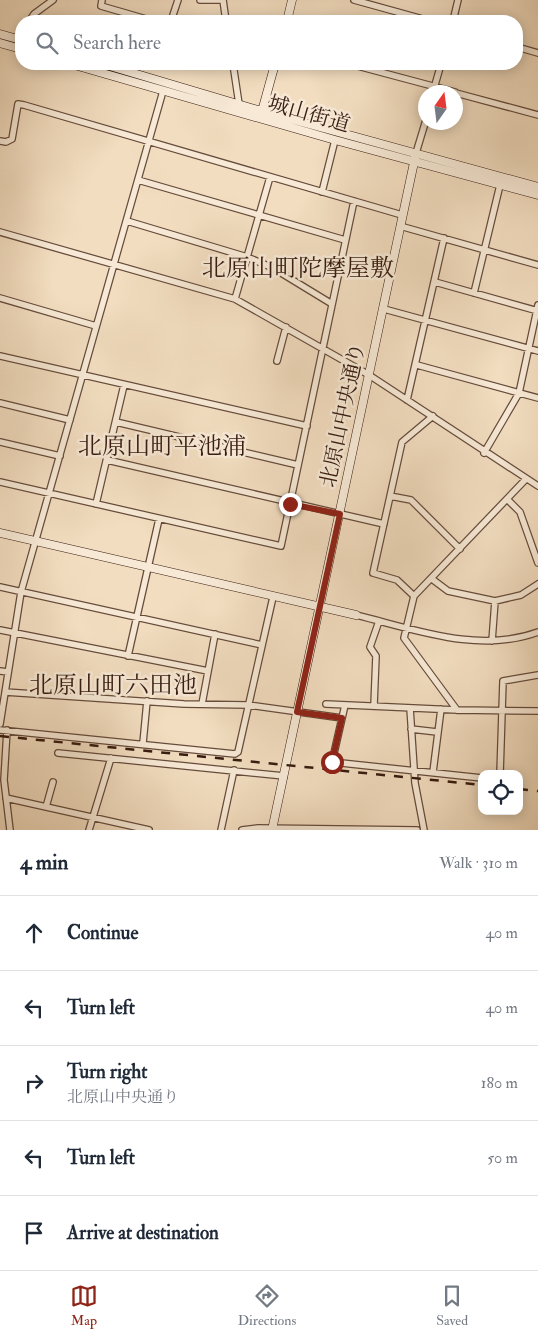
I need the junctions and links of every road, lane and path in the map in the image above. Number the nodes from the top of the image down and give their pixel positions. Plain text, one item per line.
1 (53, 0) edge
2 (102, 0) edge
3 (178, 0) edge
4 (200, 0) edge
5 (223, 0) edge
6 (292, 0) edge
7 (354, 0) edge
8 (458, 0) edge
9 (33, 15) edge
10 (132, 15) edge
11 (173, 15) edge
12 (225, 15) edge
13 (288, 15) edge
14 (408, 15) edge
15 (454, 15) edge
16 (0, 34) edge
17 (15, 36) edge
18 (0, 43) edge
19 (15, 47) edge
20 (523, 49) edge
21 (538, 53) edge
22 (92, 70) edge
23 (123, 70) edge
24 (235, 70) edge
25 (273, 70) edge
26 (369, 70) edge
27 (439, 70) edge
28 (418, 85) edge
29 (435, 85) edge
30 (164, 91) junction
31 (463, 94) edge
32 (239, 104) junction
33 (262, 111) junction
34 (538, 115) edge
35 (423, 130) edge
36 (335, 140) junction
37 (0, 141) edge
38 (150, 142) junction
39 (416, 153) junction
40 (414, 162) junction
41 (270, 177) junction
42 (138, 180) junction
43 (500, 185) junction
44 (538, 187) edge
45 (322, 192) junction
46 (538, 195) edge
47 (354, 201) junction
48 (259, 215) junction
49 (402, 215) junction
50 (127, 221) junction
51 (400, 226) junction
52 (0, 232) edge
53 (444, 238) junction
54 (345, 240) junction
55 (485, 249) junction
56 (247, 257) junction
57 (114, 265) junction
58 (538, 265) edge
59 (435, 282) junction
60 (474, 293) junction
61 (0, 298) edge
62 (235, 299) junction
63 (332, 304) junction
64 (384, 309) junction
65 (538, 309) edge
66 (426, 321) junction
67 (96, 326) junction
68 (286, 326) junction
69 (323, 348) junction
70 (530, 349) junction
71 (538, 351) edge
72 (0, 356) edge
73 (278, 361) dead end
74 (417, 365) junction
75 (82, 375) junction
76 (369, 375) junction
77 (124, 385) junction
78 (519, 394) junction
79 (538, 398) edge
80 (408, 400) junction
81 (0, 403) edge
82 (432, 416) junction
83 (70, 420) junction
84 (116, 422) junction
85 (307, 426) junction
86 (0, 442) edge
87 (484, 453) junction
88 (60, 456) junction
89 (107, 460) junction
90 (298, 465) junction
91 (526, 479) junction
92 (0, 482) edge
93 (538, 486) edge
94 (49, 492) junction
95 (390, 496) junction
96 (508, 500) junction
97 (96, 504) junction
98 (290, 504) junction
99 (340, 514) junction
100 (159, 519) junction
101 (384, 524) junction
102 (0, 533) edge
103 (35, 541) junction
104 (460, 549) junction
105 (538, 564) edge
106 (148, 567) junction
107 (432, 578) junction
108 (538, 584) edge
109 (0, 587) edge
110 (21, 592) junction
111 (273, 596) junction
112 (414, 596) junction
113 (495, 600) junction
114 (320, 607) junction
115 (356, 615) joint
116 (136, 617) junction
117 (379, 621) junction
118 (406, 627) junction
119 (0, 630) edge
120 (538, 632) edge
121 (16, 633) junction
122 (215, 634) junction
123 (492, 642) junction
124 (262, 645) junction
125 (128, 656) junction
126 (0, 671) edge
127 (208, 671) junction
128 (8, 672) junction
129 (538, 675) edge
130 (5, 692) junction
131 (147, 701) junction
132 (202, 704) junction
133 (326, 704) dead end
134 (248, 705) junction
135 (345, 705) junction
136 (374, 706) junction
137 (410, 708) junction
138 (441, 709) junction
139 (457, 710) junction
140 (502, 711) junction
141 (538, 711) edge
142 (297, 712) junction
143 (342, 718) junction
144 (0, 724) edge
145 (411, 729) junction
146 (0, 730) edge
147 (7, 730) junction
148 (437, 732) junction
149 (143, 743) junction
150 (58, 753) dead end
151 (111, 758) junction
152 (234, 770) junction
153 (415, 770) junction
154 (500, 770) edge
155 (433, 772) junction
156 (284, 776) junction
157 (478, 778) edge
158 (53, 782) dead end
159 (6, 798) junction
160 (46, 807) junction
161 (93, 817) junction
162 (272, 829) edge
163 (10, 830) edge
164 (89, 830) edge
165 (149, 830) edge
166 (221, 830) edge
167 (242, 830) edge
168 (417, 830) edge
169 (424, 830) edge

1 - 9 street
2 - 10 street
3 - 11 street
4 - 5 street
5 - 12 street
6 - 13 street
7 - 14 street
8 - 15 street
16 - 17 street
18 - 19 street
20 - 21 street
22 - 30 street, 城山街道
23 - 32 street, 城山街道
24 - 32 street
25 - 33 street
26 - 28 street
27 - 29 street
30 - 36 street, 城山街道
30 - 38 street
31 - 34 street
32 - 33 street, 城山街道
33 - 39 street, 城山街道
35 - 39 street
36 - 40 street, 城山街道
36 - 45 street
37 - 38 street
38 - 41 street
38 - 42 street
39 - 40 street, 北原山中央通り
39 - 44 street, 城山街道
40 - 43 street, 城山街道
40 - 49 street, 北原山中央通り
41 - 45 street
41 - 48 street
42 - 48 street
42 - 50 street
43 - 46 street, 城山街道
43 - 55 street
45 - 47 street
47 - 49 street
47 - 54 street
48 - 54 street
48 - 56 street
49 - 51 street, 北原山中央通り
50 - 56 street
50 - 57 street
51 - 53 street
51 - 64 street, 北原山中央通り
52 - 57 street
53 - 55 street
53 - 59 street
54 - 63 street
55 - 58 street
55 - 60 street
56 - 62 street
56 - 63 street
57 - 62 street
57 - 67 street
59 - 60 street
59 - 66 street
60 - 65 street
61 - 67 street
62 - 68 street
63 - 69 street
64 - 66 street
64 - 76 street, 北原山中央通り
65 - 70 street
66 - 70 street
66 - 74 street
67 - 75 street
68 - 69 street
68 - 73 street
69 - 76 street
69 - 85 street
70 - 71 street
70 - 78 street
72 - 75 street
74 - 78 street
74 - 80 street
75 - 77 street
75 - 83 street
76 - 80 street
76 - 99 street, 北原山中央通り
77 - 84 street
77 - 85 street
78 - 79 street
78 - 87 street
80 - 82 street
81 - 83 street
82 - 87 street
82 - 95 street
83 - 88 street
84 - 89 street
84 - 90 street
85 - 90 street
86 - 88 street
87 - 91 street
88 - 94 street
89 - 97 street
89 - 98 street
90 - 98 street
91 - 93 street
91 - 96 street
92 - 94 street
94 - 97 street
94 - 103 street
95 - 101 street
95 - 104 street
96 - 104 street
96 - 105 street
97 - 100 street
98 - 99 street
98 - 100 street
99 - 101 street
99 - 114 street, 北原山中央通り
100 - 106 street
101 - 112 street
102 - 103 street
103 - 106 street
103 - 110 street
104 - 107 street
106 - 111 street
106 - 116 street
107 - 112 street
107 - 113 street
108 - 113 street
109 - 110 street
110 - 116 street
110 - 121 street
111 - 114 street
111 - 124 street
112 - 118 street
113 - 123 street
114 - 115 street
114 - 142 street, 北原山中央通り
115 - 117 street
116 - 122 street
116 - 125 street
117 - 118 street
117 - 136 street
118 - 123 street
118 - 139 street
119 - 121 street
120 - 123 street
121 - 125 street
121 - 128 street
122 - 124 street
122 - 127 street
124 - 134 street
125 - 127 street
126 - 128 street
127 - 132 street
128 - 130 street
129 - 140 street
130 - 131 street
130 - 144 street
131 - 132 street
131 - 149 street
132 - 134 street
133 - 135 street
134 - 142 street
134 - 149 street
135 - 136 street
135 - 143 street
136 - 137 street
137 - 138 street
137 - 145 street
138 - 139 street
138 - 148 street
139 - 140 street
140 - 141 street
140 - 154 street
142 - 143 street
142 - 156 street, 北原山中央通り
143 - 153 street
145 - 148 street
145 - 153 street
146 - 147 street
147 - 149 street
147 - 159 street
148 - 155 street
150 - 151 street
151 - 152 street
151 - 161 street
152 - 156 street
152 - 166 street
153 - 155 street
153 - 169 street
155 - 157 street
156 - 162 street, 北原山中央通り
158 - 160 street
159 - 160 street
159 - 163 street
160 - 161 street
161 - 164 street
161 - 165 street
162 - 167 street
162 - 168 street

